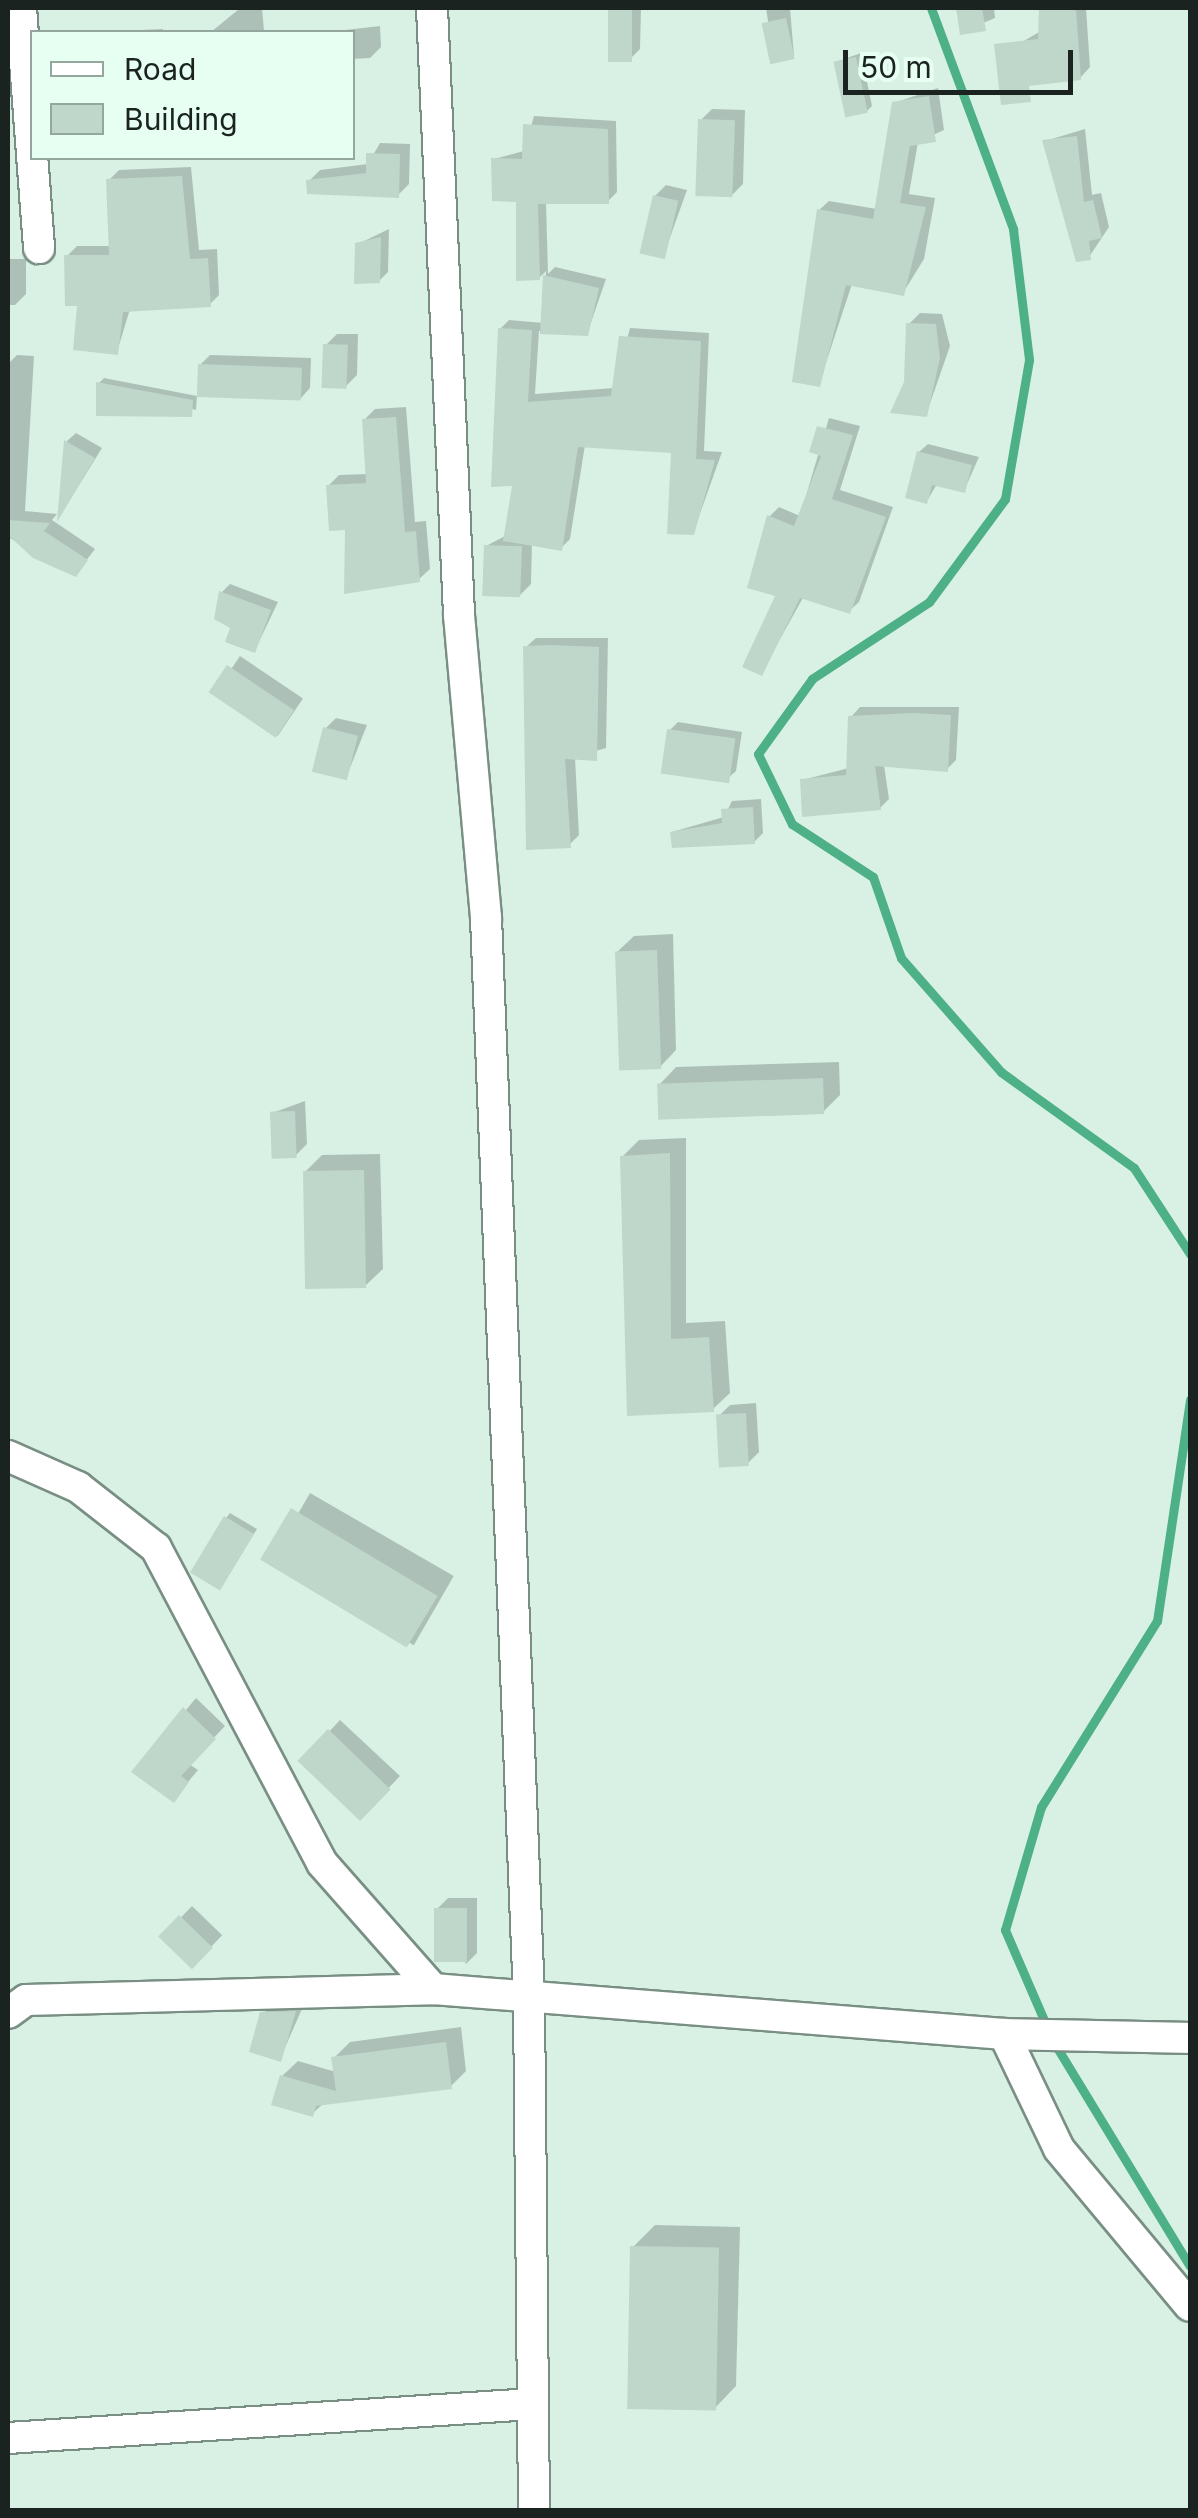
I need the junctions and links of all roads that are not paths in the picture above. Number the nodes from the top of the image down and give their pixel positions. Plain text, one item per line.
1 (21, 8) edge
2 (432, 8) edge
3 (30, 128) edge
4 (32, 160) edge
5 (39, 248) dead end
6 (8, 1456) edge
7 (433, 1989) junction
8 (529, 2000) junction
9 (14, 2004) edge
10 (1004, 2034) junction
11 (1190, 2038) edge
12 (1190, 2306) edge
13 (534, 2404) junction
14 (8, 2438) edge
15 (534, 2510) edge

1 - 3 street
2 - 8 street
4 - 5 street
6 - 7 street
7 - 8 street
7 - 9 street
8 - 10 street
8 - 13 street
10 - 11 street
10 - 12 street
13 - 14 street
13 - 15 street

